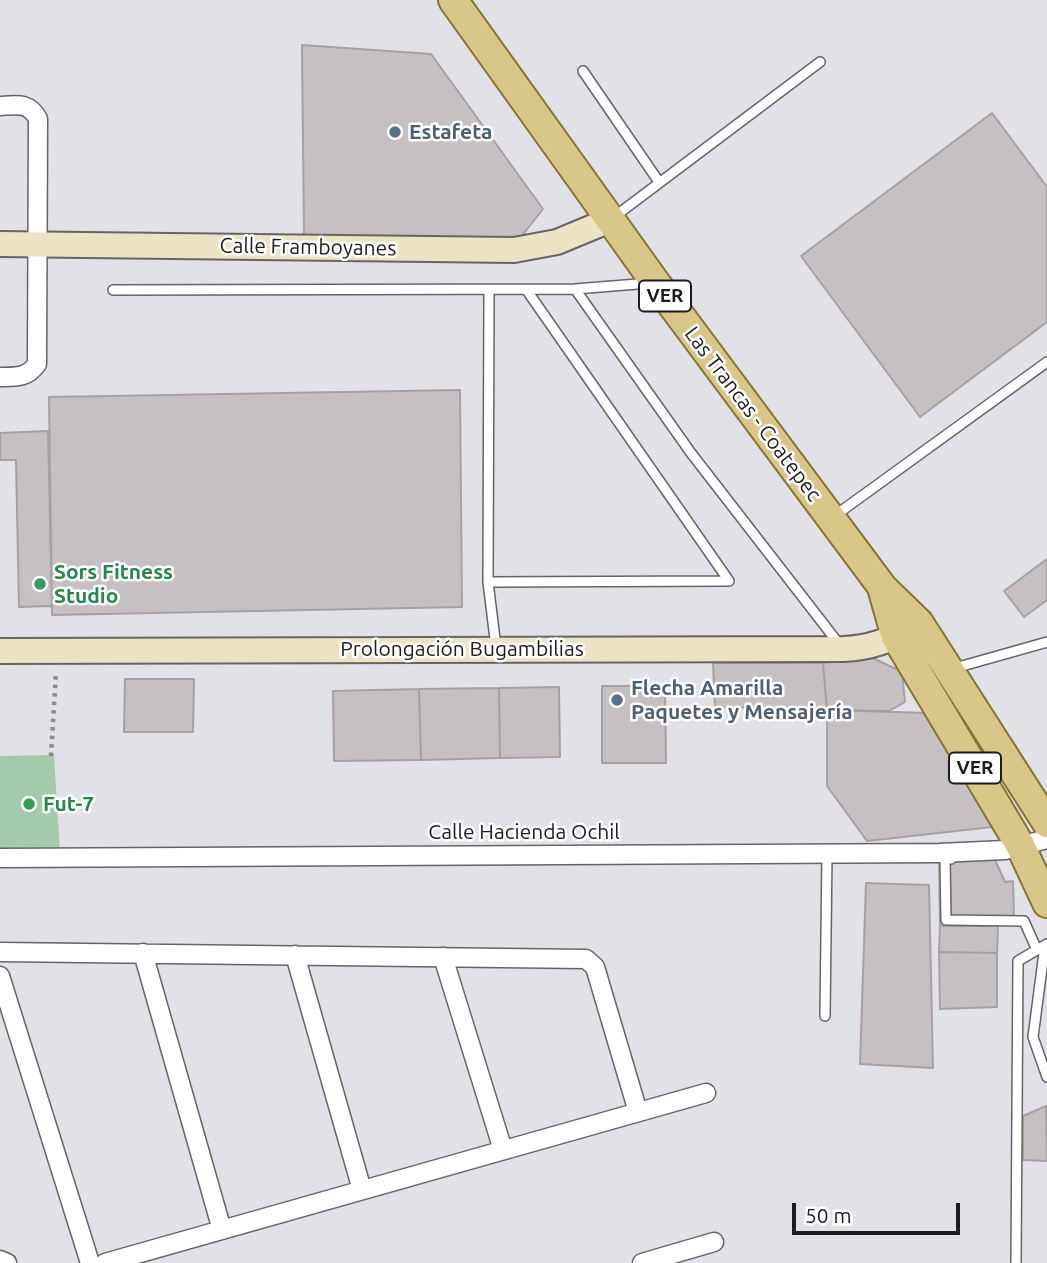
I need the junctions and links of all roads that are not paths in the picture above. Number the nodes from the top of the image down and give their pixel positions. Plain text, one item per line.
1 (453, 0) edge
2 (820, 62) dead end
3 (583, 71) dead end
4 (0, 106) edge
5 (659, 182) junction
6 (610, 220) junction
7 (0, 244) edge
8 (38, 244) junction
9 (655, 282) junction
10 (575, 289) junction
11 (113, 290) dead end
12 (489, 291) junction
13 (527, 292) junction
14 (1047, 362) edge
15 (0, 377) edge
16 (831, 519) junction
17 (488, 582) junction
18 (908, 630) junction
19 (1047, 642) edge
20 (496, 649) junction
21 (843, 649) junction
22 (0, 651) edge
23 (950, 670) junction
24 (925, 680) junction
25 (1047, 823) edge
26 (1031, 848) edge
27 (827, 853) junction
28 (0, 858) edge
29 (1047, 903) edge
30 (1043, 946) edge
31 (0, 951) edge
32 (143, 953) junction
33 (295, 955) junction
34 (443, 957) junction
35 (0, 976) edge
36 (825, 1016) dead end
37 (1017, 1033) junction
38 (1033, 1037) junction
39 (1047, 1077) edge
40 (706, 1093) dead end
41 (638, 1112) junction
42 (503, 1150) junction
43 (362, 1191) junction
44 (222, 1230) junction
45 (714, 1242) dead end
46 (0, 1260) edge
47 (7, 1263) edge
48 (90, 1263) edge
49 (105, 1263) edge
50 (642, 1263) edge
51 (1016, 1263) edge

1 - 6 main road, Las Trancas - Coatepec / VER
2 - 5 lane
3 - 5 lane
4 - 8 street
5 - 6 lane
6 - 8 street, Calle Framboyanes
6 - 9 main road, Las Trancas - Coatepec / VER
7 - 8 street, Calle Framboyanes
8 - 15 street
9 - 10 lane
9 - 16 main road, Las Trancas - Coatepec / VER
10 - 13 lane
10 - 21 lane
11 - 12 lane
12 - 13 lane
12 - 17 lane
13 - 17 lane
14 - 16 lane
16 - 18 main road, Las Trancas - Coatepec / VER
17 - 20 lane
18 - 21 street, Prolongación Bugambilias
18 - 23 main road, Las Trancas - Coatepec / VER
18 - 24 main road, Las Trancas - Coatepec / VER
19 - 23 lane
20 - 21 street, Prolongación Bugambilias
20 - 22 street, Prolongación Bugambilias
23 - 24 lane
23 - 25 main road, Las Trancas - Coatepec / VER
24 - 26 main road, Las Trancas - Coatepec / VER
26 - 27 street, Calle Hacienda Ochil
26 - 29 main road, Las Trancas - Coatepec / VER
26 - 30 lane
27 - 28 street, Calle Hacienda Ochil
27 - 36 lane
30 - 37 lane
30 - 38 lane
31 - 32 street
32 - 33 street
32 - 44 street
33 - 34 street
33 - 43 street
34 - 41 street
34 - 42 street
35 - 48 street
37 - 38 lane
37 - 51 lane
38 - 39 lane
40 - 41 street
41 - 42 street
42 - 43 street
43 - 44 street
44 - 49 street
45 - 50 street
46 - 47 street

